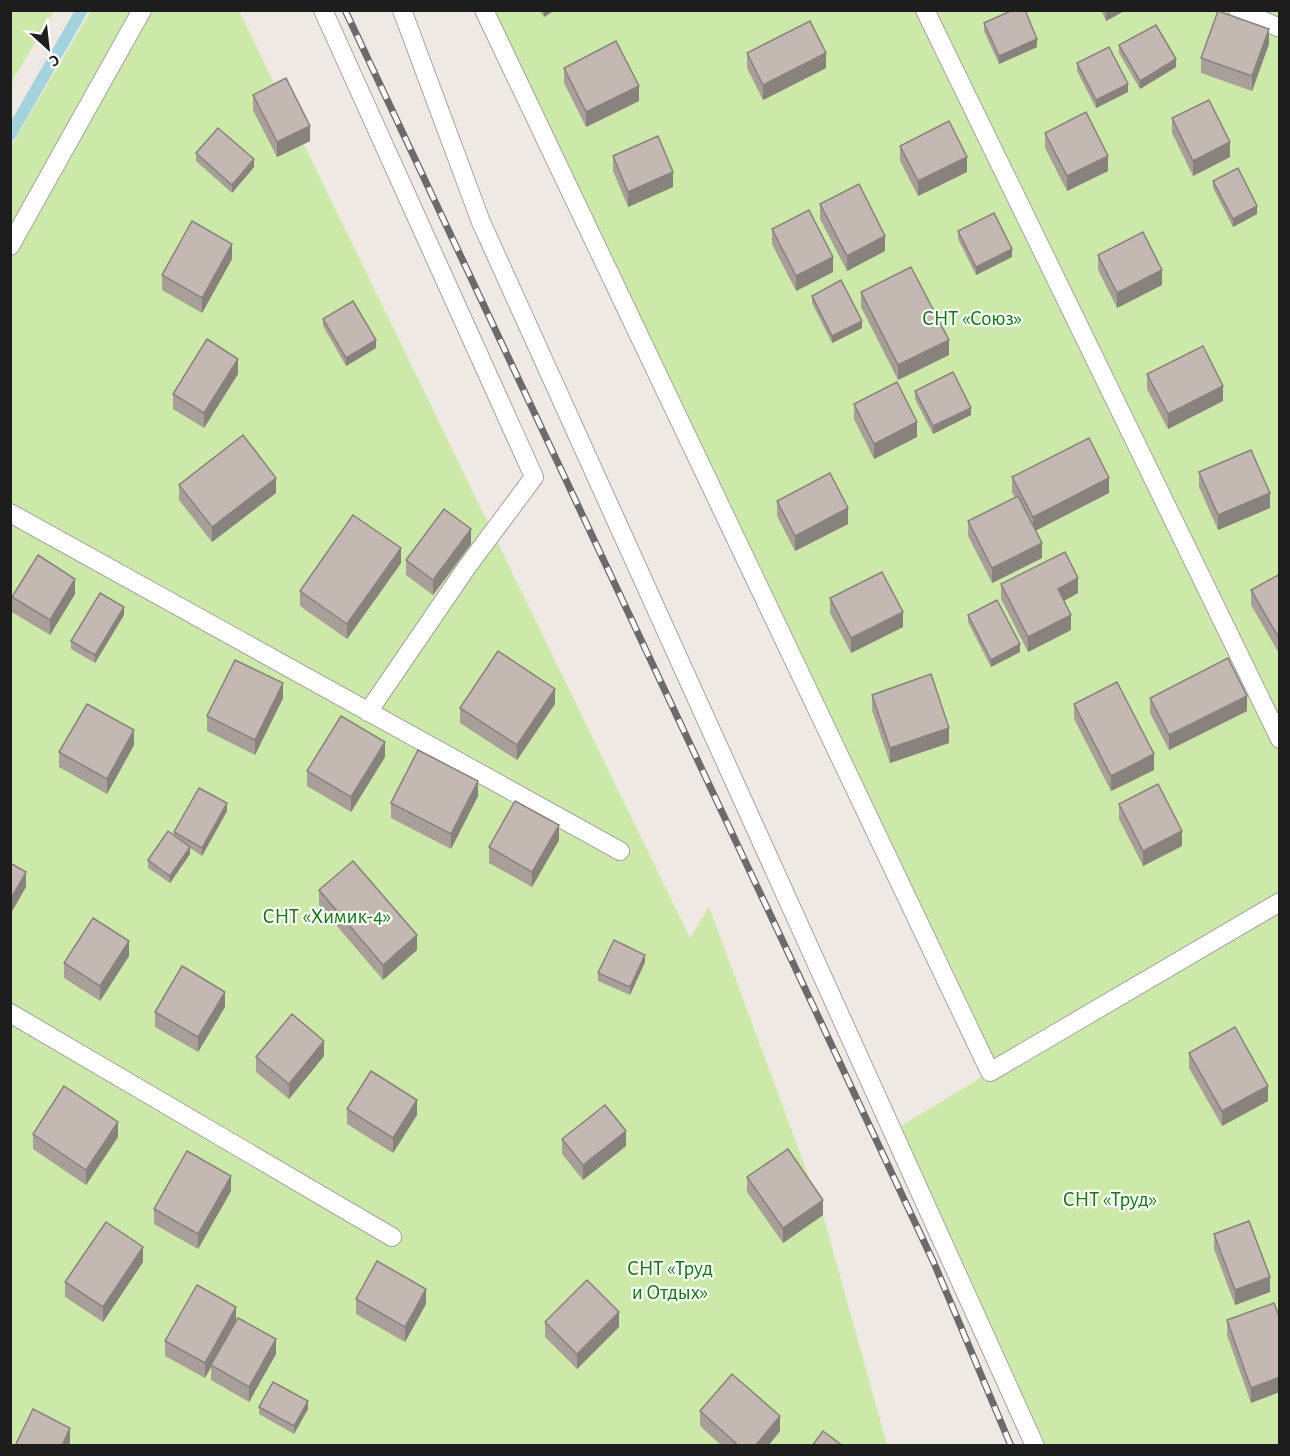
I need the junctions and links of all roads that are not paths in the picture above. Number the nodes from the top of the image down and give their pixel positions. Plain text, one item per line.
1 (142, 10) edge
2 (323, 10) edge
3 (402, 10) edge
4 (484, 10) edge
5 (925, 10) edge
6 (1238, 10) edge
7 (1280, 28) edge
8 (10, 246) edge
9 (10, 513) edge
10 (368, 712) junction
11 (1280, 739) edge
12 (620, 851) dead end
13 (1280, 902) edge
14 (10, 1013) edge
15 (392, 1237) dead end
16 (1035, 1446) edge

1 - 8 lane
2 - 10 lane
3 - 16 lane
4 - 13 lane
5 - 11 lane
6 - 7 lane
9 - 10 lane
10 - 12 lane
14 - 15 lane

